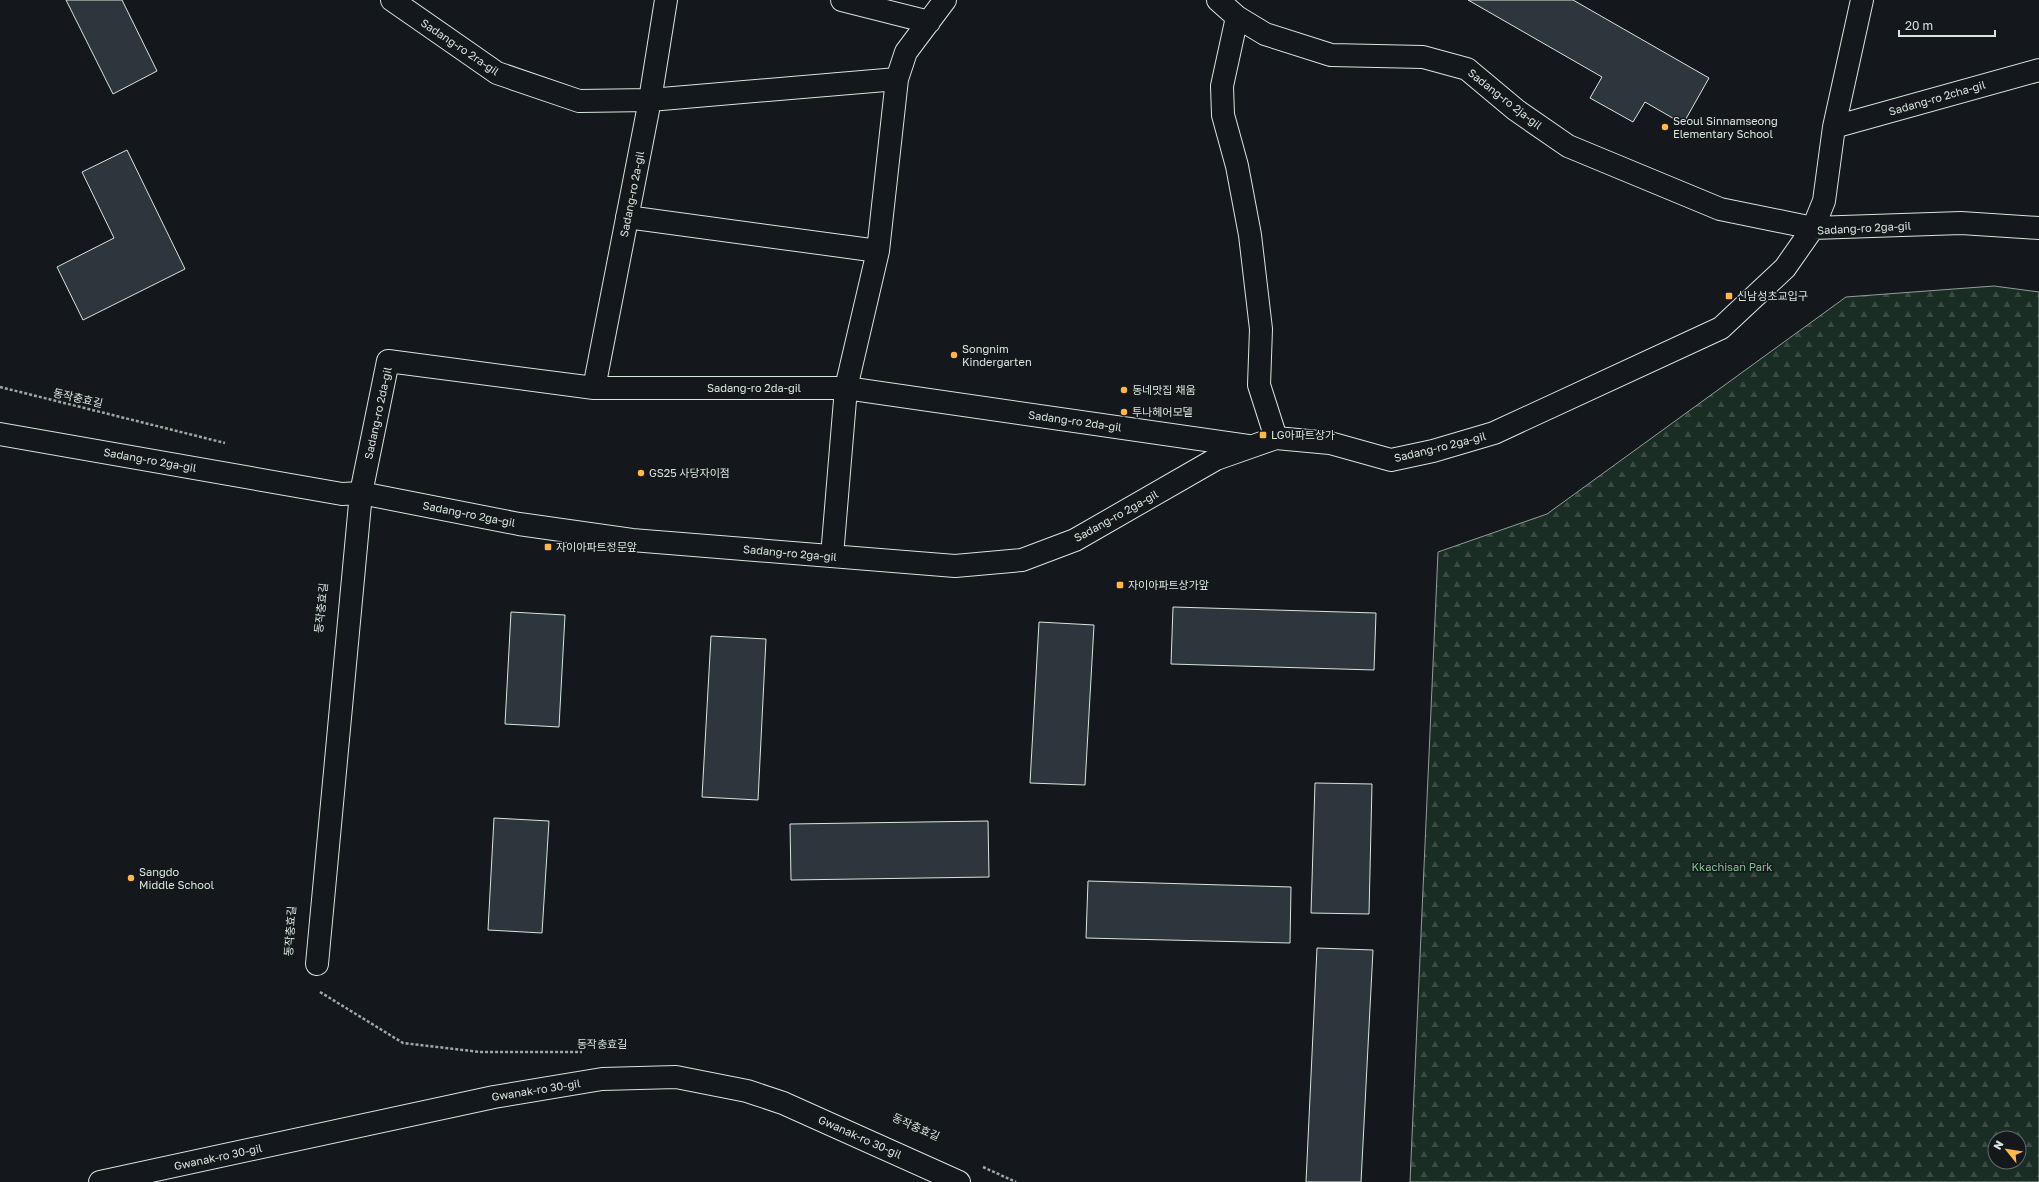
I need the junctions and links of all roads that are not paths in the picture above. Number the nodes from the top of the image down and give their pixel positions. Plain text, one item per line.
1 (392, 0) edge
2 (666, 0) edge
3 (842, 0) edge
4 (945, 0) edge
5 (1218, 0) edge
6 (1862, 0) edge
7 (1237, 18) junction
8 (929, 22) junction
9 (2039, 70) edge
10 (898, 79) junction
11 (650, 100) junction
12 (1834, 127) junction
13 (627, 217) junction
14 (1813, 228) junction
15 (2039, 228) edge
16 (878, 251) junction
17 (594, 388) junction
18 (846, 388) junction
19 (0, 434) edge
20 (1276, 438) junction
21 (1251, 446) junction
22 (361, 493) junction
23 (832, 556) junction
24 (317, 964) dead end
25 (100, 1182) edge
26 (959, 1182) edge

1 - 11 street, Sadang-ro 2ra-gil
2 - 11 street, Sadang-ro 2a-gil
3 - 8 street
4 - 8 street
5 - 7 street, Sadang-ro 2ja-gil
6 - 12 street
7 - 14 street, Sadang-ro 2ja-gil
7 - 20 street
8 - 10 street
9 - 12 street, Sadang-ro 2cha-gil
10 - 11 street, Sadang-ro 2ra-gil
10 - 16 street
11 - 13 street, Sadang-ro 2a-gil
12 - 14 street
13 - 16 street
13 - 17 street, Sadang-ro 2a-gil
14 - 15 street, Sadang-ro 2ga-gil
14 - 20 street, Sadang-ro 2ga-gil
16 - 18 street
17 - 18 street, Sadang-ro 2da-gil
17 - 22 street, Sadang-ro 2da-gil
18 - 21 street, Sadang-ro 2da-gil
18 - 23 street
19 - 22 street, Sadang-ro 2ga-gil
20 - 21 street, Sadang-ro 2ga-gil
21 - 23 street, Sadang-ro 2ga-gil
22 - 23 street, Sadang-ro 2ga-gil
22 - 24 street
25 - 26 street, Gwanak-ro 30-gil

